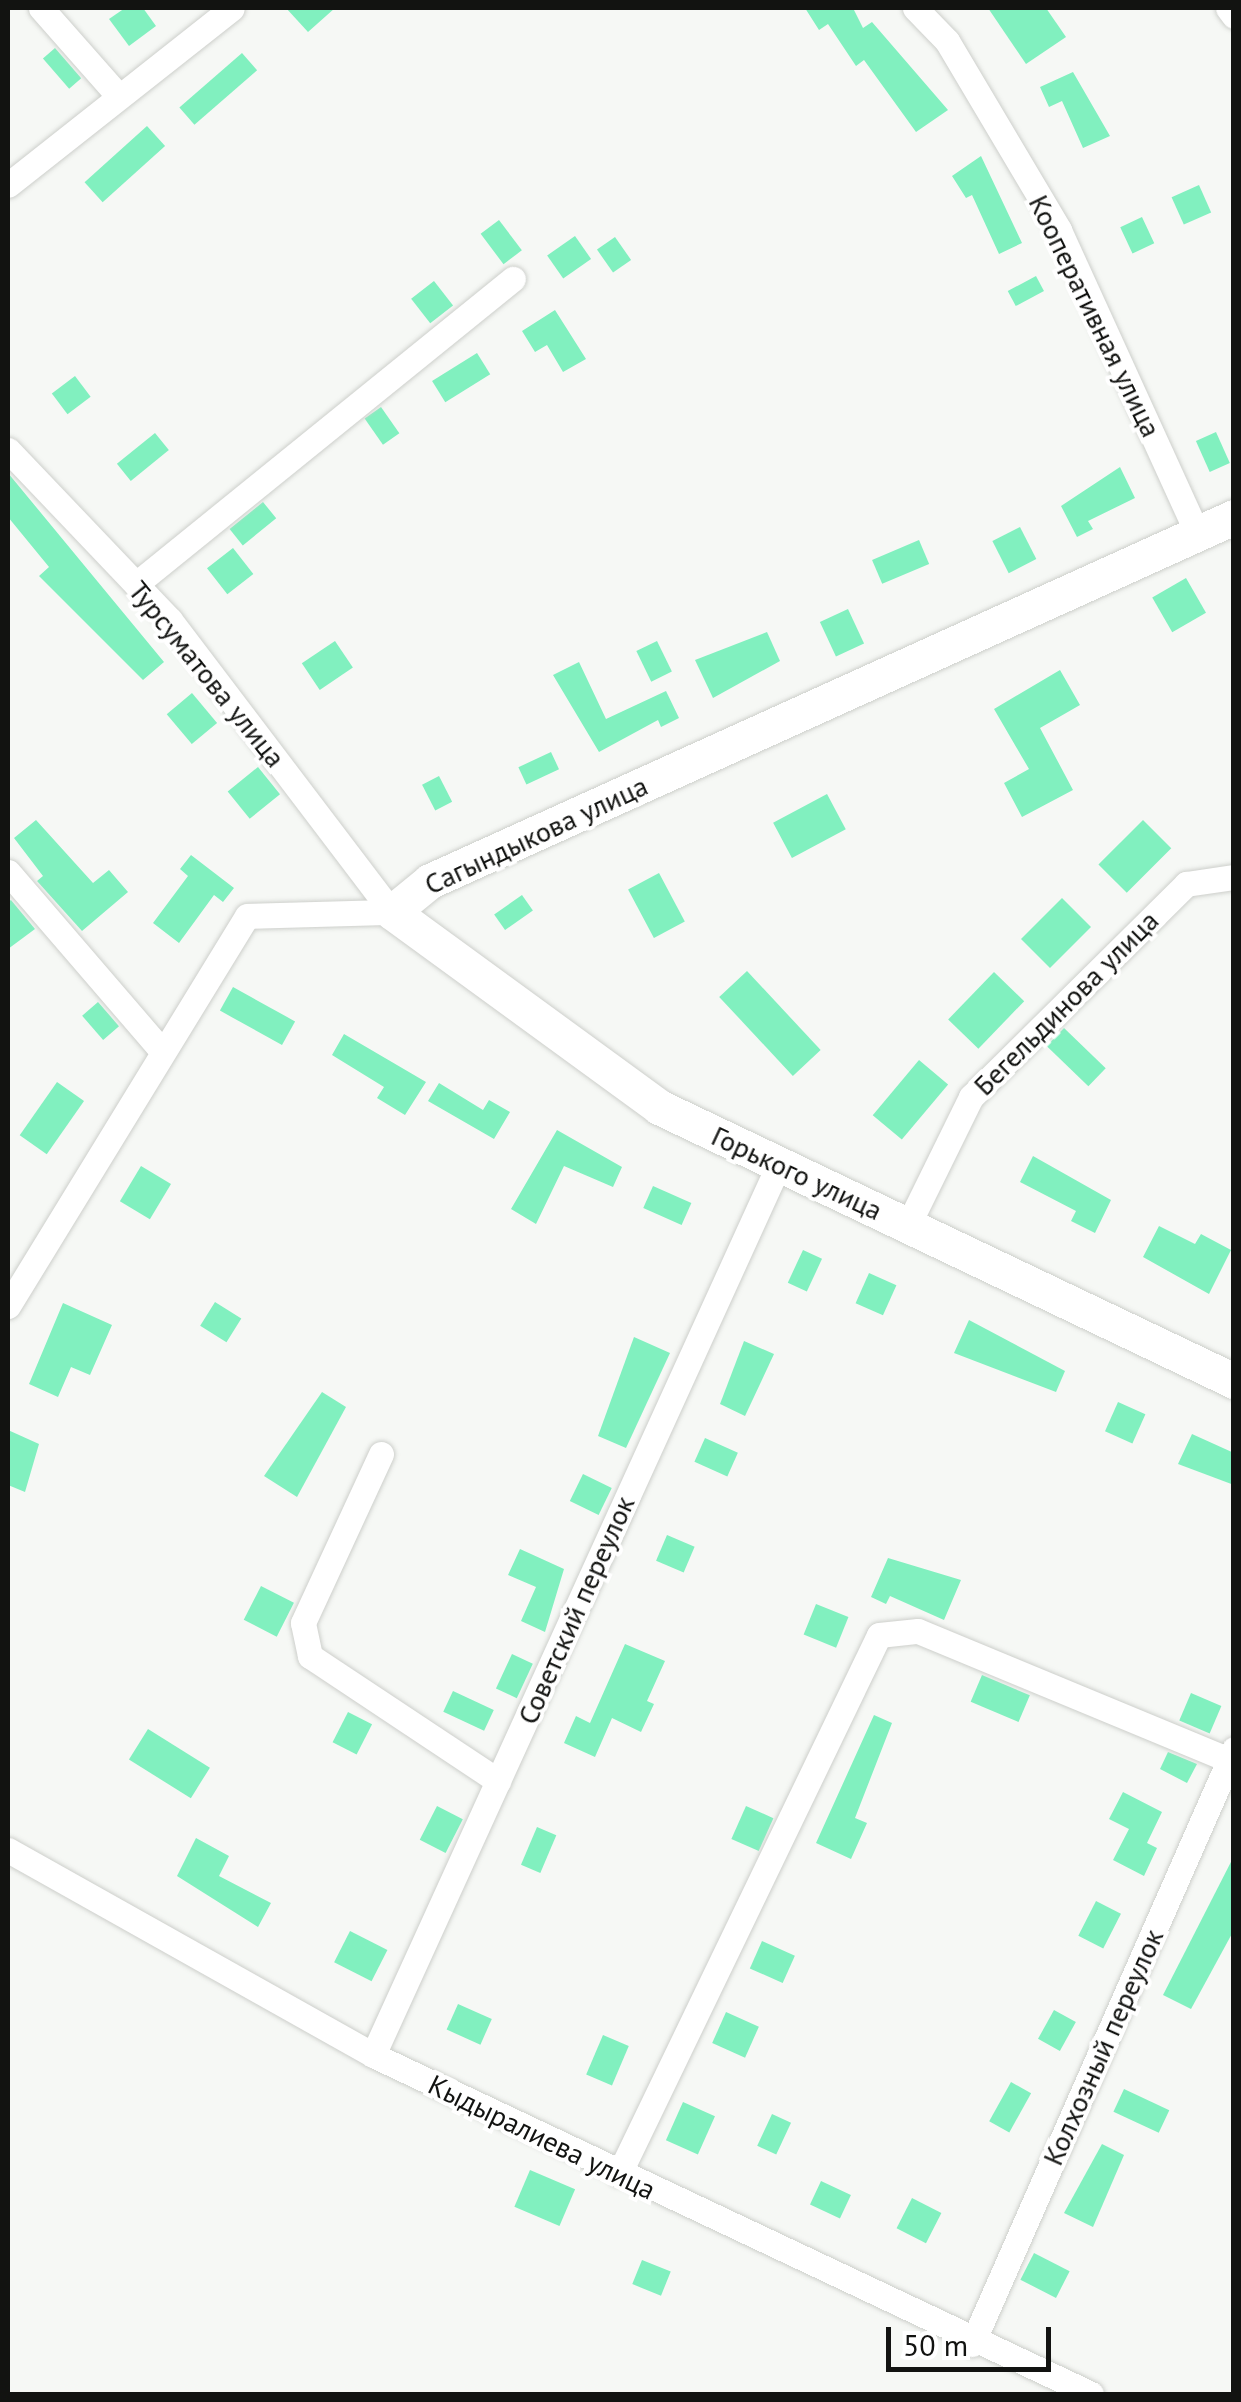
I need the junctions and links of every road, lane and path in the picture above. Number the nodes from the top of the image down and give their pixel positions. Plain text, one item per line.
1 (40, 8) edge
2 (232, 8) edge
3 (915, 8) edge
4 (1228, 8) edge
5 (1234, 16) edge
6 (116, 93) junction
7 (8, 184) edge
8 (513, 279) dead end
9 (8, 450) edge
10 (1234, 517) edge
11 (1197, 533) junction
12 (136, 584) junction
13 (8, 872) edge
14 (1234, 878) edge
15 (392, 912) junction
16 (162, 1050) junction
17 (778, 1164) junction
18 (908, 1225) junction
19 (8, 1306) edge
20 (1234, 1381) edge
21 (381, 1454) dead end
22 (1231, 1754) edge
23 (498, 1781) junction
24 (8, 1850) edge
25 (373, 2055) junction
26 (618, 2174) junction
27 (972, 2344) junction
28 (1092, 2394) edge

1 - 6 street
2 - 6 street
3 - 11 street, Кооперативная улица
4 - 5 street
6 - 7 street
8 - 12 street
9 - 12 street, Турсуматова улица
10 - 11 street, Сагындыкова улица
11 - 15 street, Сагындыкова улица
12 - 15 street, Турсуматова улица
13 - 16 street
14 - 18 street, Бегельдинова улица
15 - 16 street
15 - 17 street, Горького улица
16 - 19 street
17 - 18 street, Горького улица
17 - 23 street, Советский переулок
18 - 20 street, Горького улица
21 - 23 street
22 - 26 street
22 - 27 street, Колхозный переулок
23 - 25 street, Советский переулок
24 - 25 street, Кыдыралиева улица
25 - 26 street, Кыдыралиева улица
26 - 27 street, Кыдыралиева улица
27 - 28 street, Кыдыралиева улица

